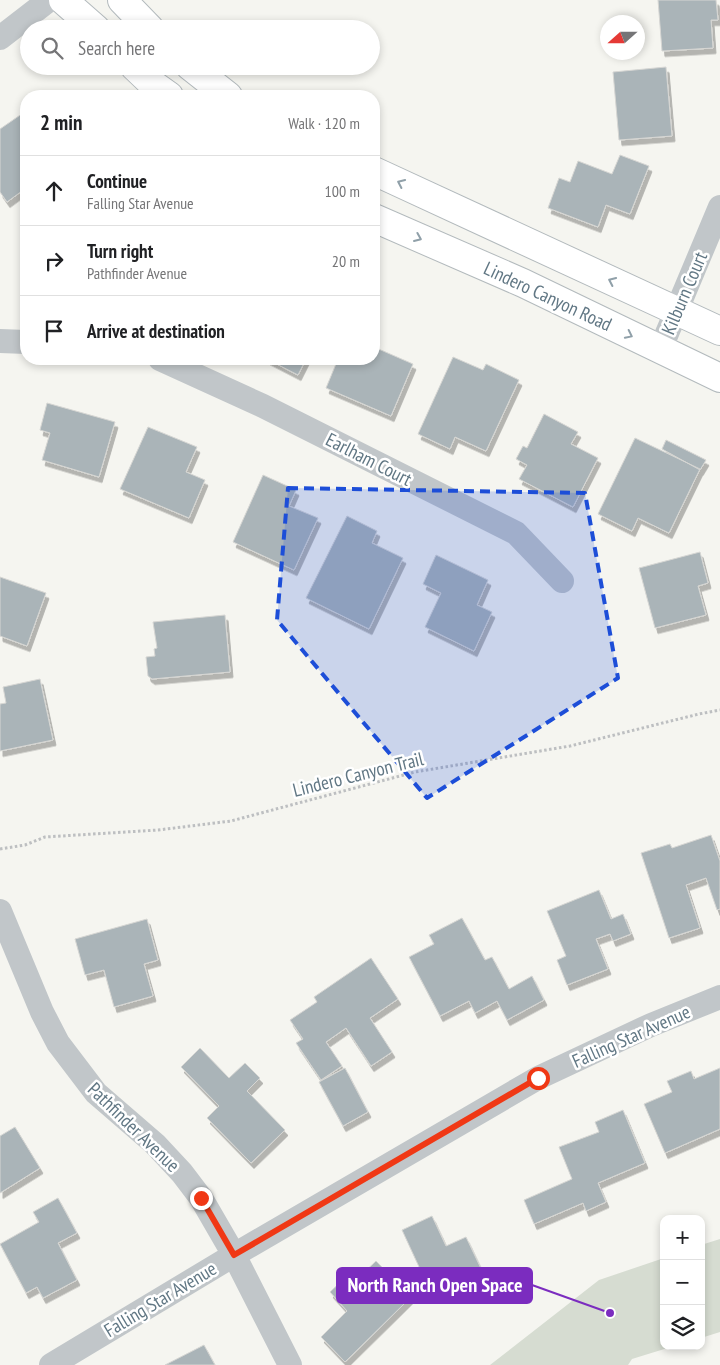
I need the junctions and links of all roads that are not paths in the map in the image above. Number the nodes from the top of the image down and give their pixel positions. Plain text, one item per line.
1 (50, 0) edge
2 (63, 0) edge
3 (122, 0) edge
4 (24, 20) edge
5 (86, 20) edge
6 (141, 20) edge
7 (20, 23) edge
8 (0, 38) edge
9 (143, 75) edge
10 (201, 75) edge
11 (161, 90) edge
12 (220, 90) edge
13 (380, 174) edge
14 (720, 207) edge
15 (380, 221) edge
16 (677, 311) junction
17 (720, 331) edge
18 (0, 341) edge
19 (20, 342) edge
20 (660, 350) junction
21 (173, 365) edge
22 (720, 378) edge
23 (562, 581) dead end
24 (0, 911) edge
25 (720, 998) edge
26 (234, 1255) junction
27 (51, 1365) edge
28 (290, 1365) edge

1 - 4 street
2 - 5 street
3 - 6 street
7 - 8 street
9 - 11 street
10 - 12 street
16 -> 13 street
14 - 16 street, Kilburn Court
15 -> 20 street, Lindero Canyon Road
16 - 17 street
16 - 20 street, Kilburn Court
18 - 19 street
20 - 22 street, Lindero Canyon Road
21 - 23 street, Earlham Court
24 - 26 street, Pathfinder Avenue
25 - 26 street, Falling Star Avenue
26 - 27 street, Falling Star Avenue
26 - 28 street, Pathfinder Avenue

